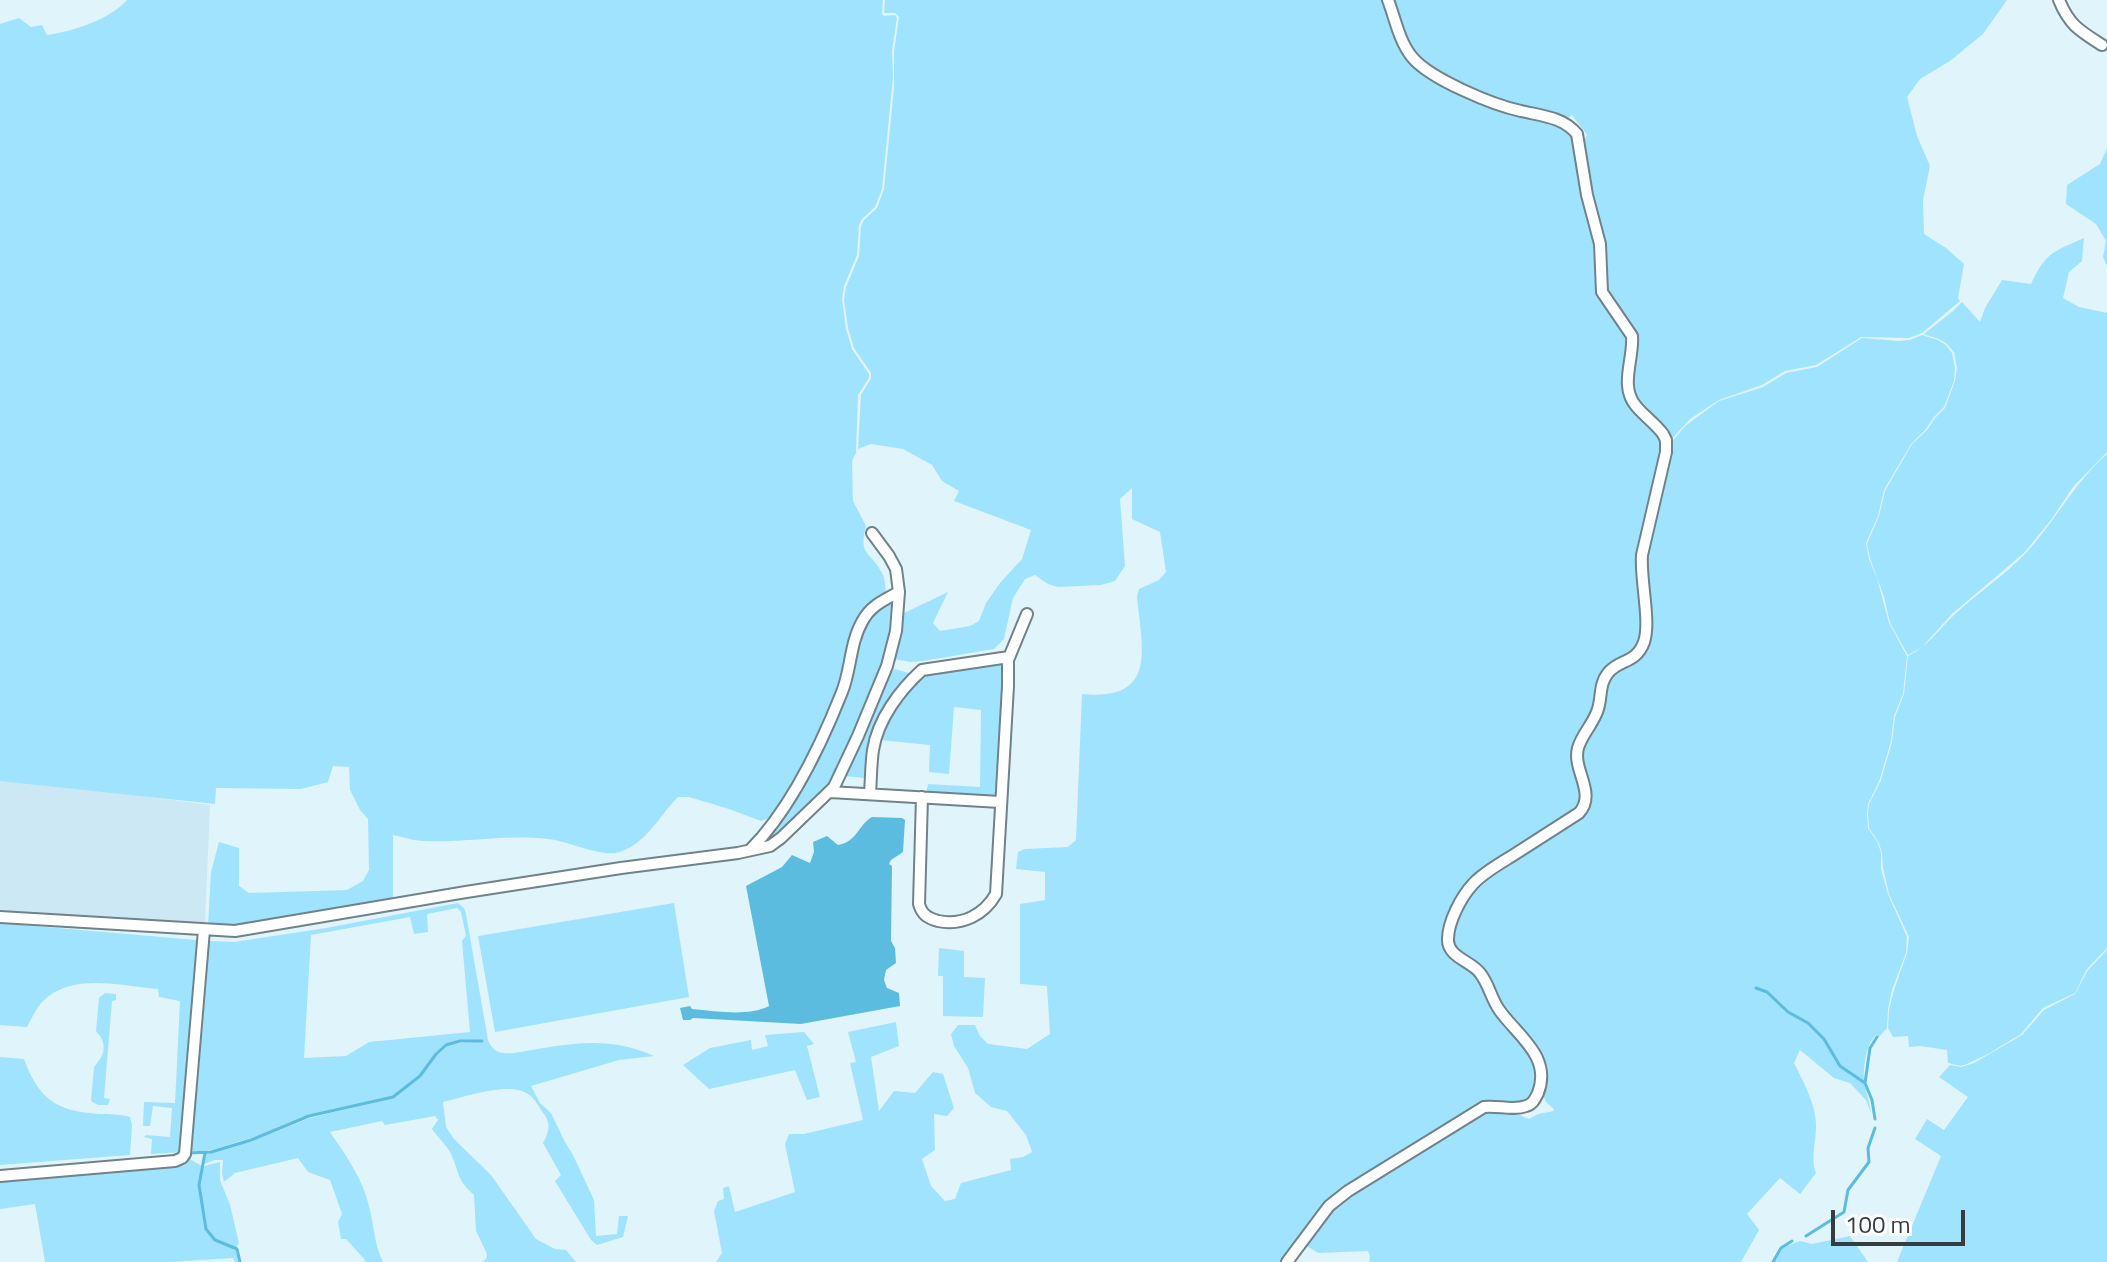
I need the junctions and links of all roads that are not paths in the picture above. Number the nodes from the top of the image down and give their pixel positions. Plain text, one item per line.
1 (1388, 0) edge
2 (2059, 0) edge
3 (2102, 45) dead end
4 (872, 533) dead end
5 (899, 592) junction
6 (1027, 614) dead end
7 (1009, 657) junction
8 (830, 792) junction
9 (870, 794) junction
10 (922, 797) junction
11 (1000, 802) junction
12 (748, 851) junction
13 (0, 917) edge
14 (204, 930) junction
15 (0, 1176) edge
16 (1287, 1262) edge

1 - 16 street
2 - 3 street
4 - 5 street
5 - 8 street
5 - 12 street
6 - 7 street
7 - 9 street
7 - 11 street
8 - 9 street
8 - 12 street
9 - 10 street
10 - 11 street
10 - 11 street
12 - 14 street
13 - 14 street
14 - 15 street

